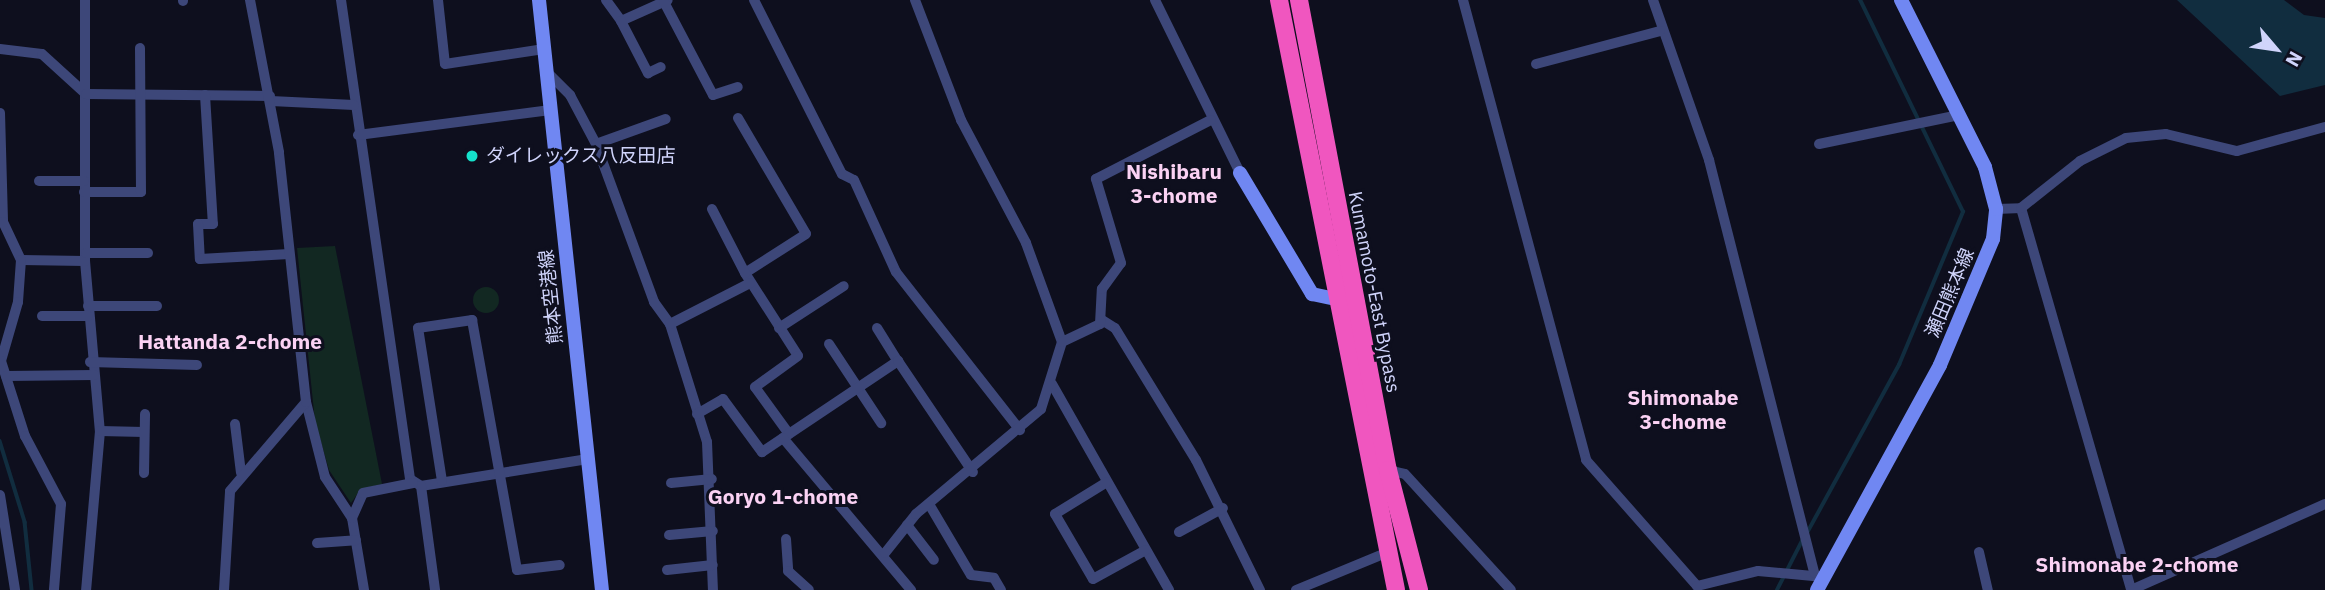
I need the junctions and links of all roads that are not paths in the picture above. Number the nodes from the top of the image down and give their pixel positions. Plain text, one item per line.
1 (85, 0) edge
2 (250, 0) edge
3 (341, 0) edge
4 (438, 0) edge
5 (539, 0) edge
6 (607, 0) edge
7 (754, 0) edge
8 (915, 0) edge
9 (1155, 0) edge
10 (1279, 0) edge
11 (1299, 0) edge
12 (1463, 0) edge
13 (1653, 0) edge
14 (1901, 0) edge
15 (666, 1) edge
16 (621, 21) junction
17 (1660, 31) junction
18 (140, 48) dead end
19 (0, 49) edge
20 (544, 49) junction
21 (1536, 64) dead end
22 (661, 67) dead end
23 (546, 71) junction
24 (738, 87) dead end
25 (86, 94) junction
26 (205, 94) junction
27 (140, 96) junction
28 (271, 98) junction
29 (354, 105) junction
30 (550, 110) junction
31 (0, 113) edge
32 (1959, 115) junction
33 (738, 118) dead end
34 (666, 119) dead end
35 (1211, 120) junction
36 (0, 123) edge
37 (2325, 127) edge
38 (358, 135) junction
39 (596, 144) junction
40 (1819, 144) dead end
41 (1240, 173) joint
42 (39, 181) dead end
43 (84, 186) junction
44 (1996, 208) junction
45 (2021, 208) junction
46 (712, 209) dead end
47 (1, 222) edge
48 (148, 253) dead end
49 (289, 254) junction
50 (86, 257) junction
51 (21, 260) junction
52 (745, 273) junction
53 (750, 283) junction
54 (844, 286) dead end
55 (1335, 299) junction
56 (157, 306) dead end
57 (88, 311) junction
58 (42, 316) dead end
59 (1102, 320) junction
60 (670, 324) junction
61 (779, 328) junction
62 (877, 328) dead end
63 (1062, 342) junction
64 (829, 344) dead end
65 (898, 361) junction
66 (90, 362) junction
67 (197, 365) dead end
68 (94, 375) junction
69 (6, 376) junction
70 (1052, 384) junction
71 (858, 388) junction
72 (306, 402) junction
73 (145, 414) dead end
74 (697, 414) junction
75 (235, 424) dead end
76 (881, 424) dead end
77 (100, 430) junction
78 (1020, 430) junction
79 (144, 432) junction
80 (786, 436) junction
81 (589, 459) junction
82 (1388, 470) junction
83 (496, 471) junction
84 (973, 471) junction
85 (144, 473) dead end
86 (241, 473) junction
87 (712, 479) junction
88 (442, 481) junction
89 (1107, 482) junction
90 (671, 483) dead end
91 (417, 484) junction
92 (0, 495) edge
93 (929, 504) junction
94 (2325, 504) edge
95 (1223, 508) junction
96 (352, 518) junction
97 (907, 525) junction
98 (713, 531) junction
99 (1179, 532) dead end
100 (669, 535) dead end
101 (786, 539) dead end
102 (356, 540) junction
103 (317, 542) dead end
104 (1146, 550) junction
105 (1388, 552) junction
106 (1979, 552) dead end
107 (885, 553) junction
108 (934, 560) dead end
109 (560, 565) dead end
110 (713, 565) junction
111 (667, 570) dead end
112 (1818, 580) edge
113 (908, 588) edge
114 (15, 590) edge
115 (54, 590) edge
116 (86, 590) edge
117 (223, 590) edge
118 (364, 590) edge
119 (435, 590) edge
120 (602, 590) edge
121 (713, 590) edge
122 (809, 590) edge
123 (1002, 590) edge
124 (1169, 590) edge
125 (1260, 590) edge
126 (1296, 590) edge
127 (1396, 590) edge
128 (1419, 590) edge
129 (1511, 590) edge
130 (1988, 590) edge
131 (2131, 590) edge

1 - 25 street
2 - 28 street
3 - 29 street
4 - 20 street
5 - 20 main road, 熊本空港線
6 - 16 street
7 - 78 street
8 - 63 street
9 - 35 street
10 - 55 highway, Kumamoto-East Bypass
11 - 82 highway, Kumamoto-East Bypass
12 - 112 street
13 - 17 street
14 - 32 main road, 瀬田熊本線
15 - 16 street
15 - 24 street
16 - 22 street
17 - 21 street
17 - 112 street
18 - 27 street
19 - 25 street
20 - 23 main road, 熊本空港線
23 - 30 main road, 熊本空港線
23 - 39 street
25 - 27 street
25 - 43 street
26 - 27 street
26 - 28 street
26 - 49 street
27 - 43 street
28 - 29 street
28 - 49 street
29 - 38 street
30 - 38 street
30 - 81 main road, 熊本空港線
31 - 36 street
32 - 40 street
32 - 44 main road, 瀬田熊本線
33 - 52 street
34 - 39 street
35 - 41 street
35 - 59 street
36 - 47 street
37 - 45 street
38 - 91 street
39 - 60 street
41 - 55 main road
42 - 43 street
43 - 50 street
44 - 45 street
44 - 112 main road, 瀬田熊本線
45 - 131 street
46 - 52 street
47 - 51 street
48 - 50 street
49 - 72 street
50 - 51 street
50 - 57 street
51 - 69 street
52 - 53 street
53 - 60 street
53 - 61 street
54 - 61 street
55 - 105 highway, Kumamoto-East Bypass
56 - 57 street
57 - 58 street
57 - 66 street
59 - 63 street
59 - 95 street
60 - 74 street
61 - 80 street
62 - 65 street
63 - 70 street
64 - 71 street
65 - 71 street
65 - 84 street
66 - 67 street
66 - 68 street
68 - 69 street
68 - 77 street
69 - 115 street
70 - 78 street
70 - 89 street
71 - 76 street
71 - 80 street
72 - 86 street
72 - 96 street
73 - 79 street
74 - 80 street
74 - 87 street
75 - 86 street
77 - 79 street
77 - 116 street
78 - 84 street
79 - 85 street
80 - 107 street
81 - 83 street
81 - 120 main road, 熊本空港線
82 - 128 highway, Kumamoto-East Bypass
82 - 129 street
83 - 88 street
83 - 88 street
83 - 109 street
84 - 93 street
86 - 117 street
87 - 90 street
87 - 98 street
88 - 91 street
89 - 104 street
89 - 104 street
91 - 96 street
91 - 119 street
92 - 114 street
93 - 97 street
93 - 123 street
94 - 131 street
95 - 99 street
95 - 125 street
96 - 102 street
97 - 107 street
97 - 108 street
98 - 100 street
98 - 110 street
101 - 122 street
102 - 103 street
102 - 118 street
104 - 124 street
105 - 126 street
105 - 127 highway, Kumamoto-East Bypass
106 - 130 street
107 - 113 street
110 - 111 street
110 - 121 street

